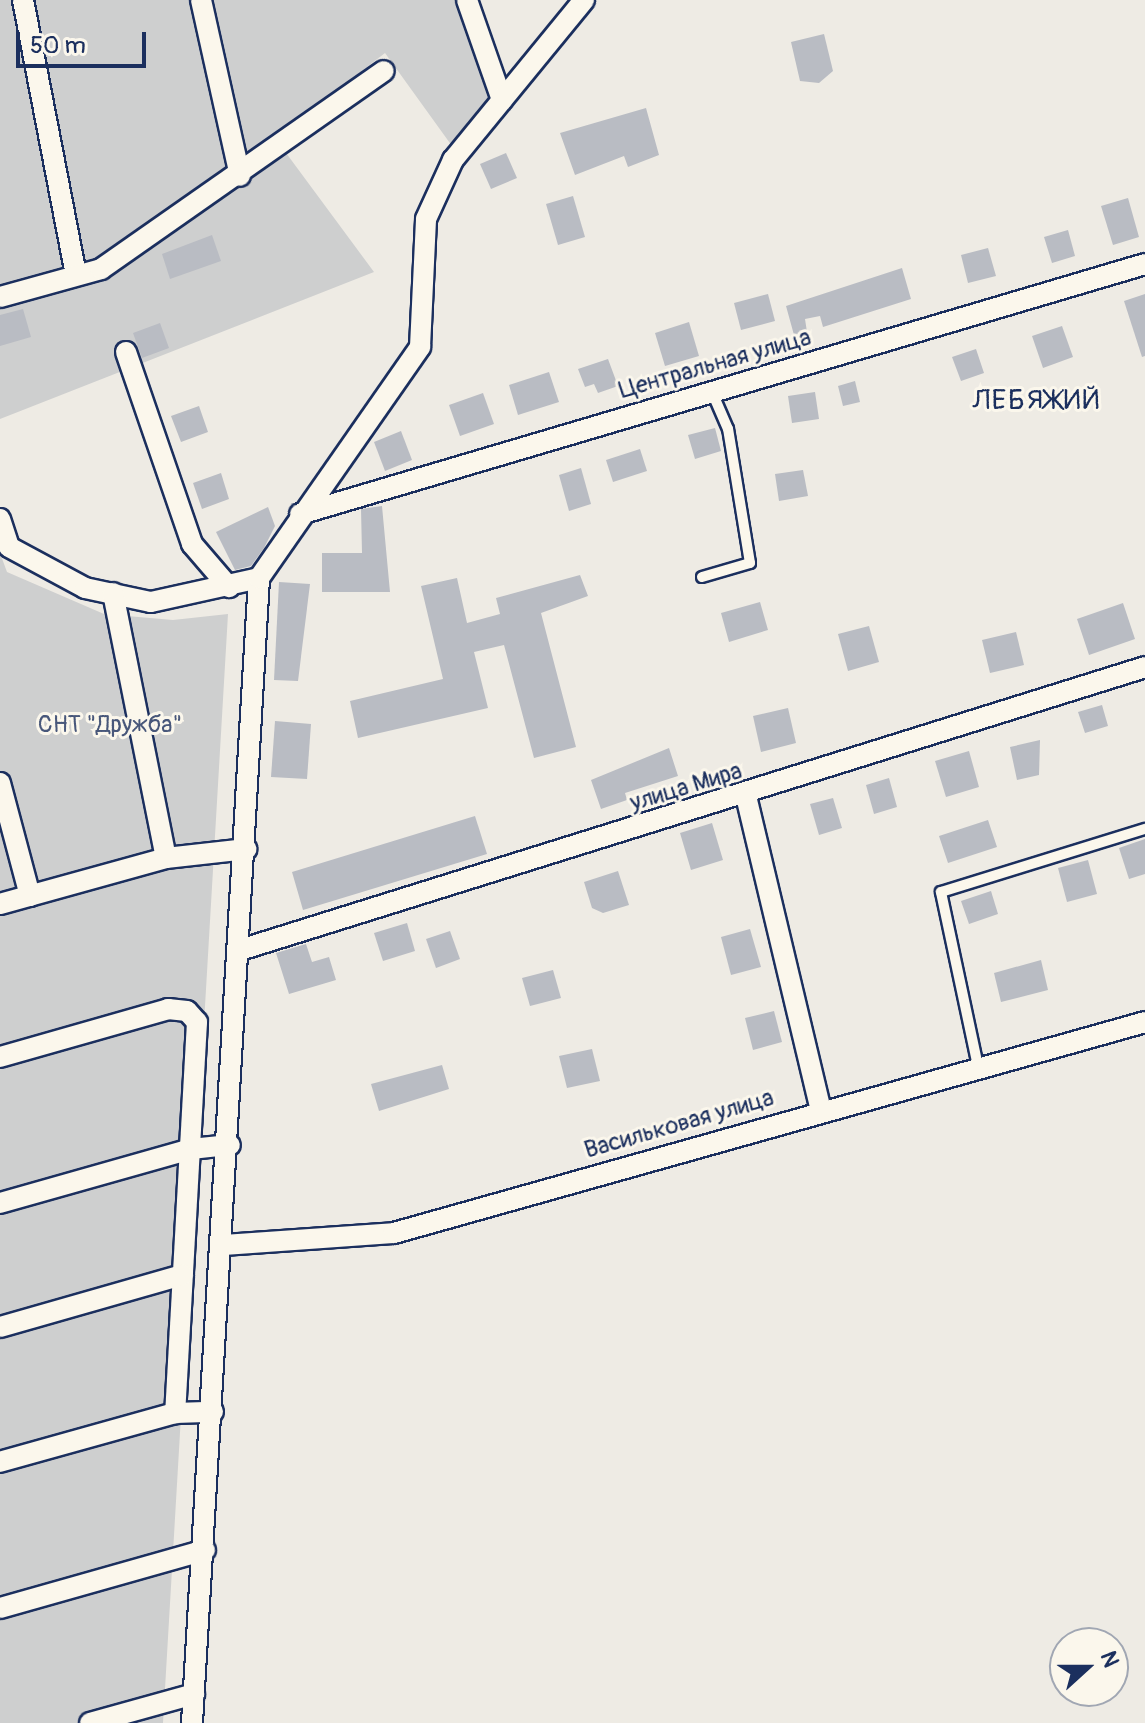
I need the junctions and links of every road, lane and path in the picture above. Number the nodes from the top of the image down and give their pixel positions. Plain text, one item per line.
1 (23, 0) edge
2 (201, 0) edge
3 (467, 0) edge
4 (584, 0) edge
5 (384, 71) dead end
6 (502, 100) junction
7 (240, 176) junction
8 (1145, 264) edge
9 (76, 275) junction
10 (0, 297) edge
11 (126, 352) dead end
12 (712, 392) junction
13 (300, 514) junction
14 (0, 519) edge
15 (5, 547) edge
16 (702, 577) dead end
17 (259, 578) junction
18 (229, 587) junction
19 (113, 593) junction
20 (1145, 667) edge
21 (0, 783) edge
22 (746, 796) junction
23 (1145, 829) edge
24 (246, 849) junction
25 (166, 858) junction
26 (30, 896) junction
27 (0, 904) edge
28 (240, 950) junction
29 (1145, 1022) edge
30 (0, 1057) edge
31 (979, 1071) junction
32 (821, 1110) junction
33 (230, 1145) junction
34 (191, 1149) junction
35 (0, 1203) edge
36 (223, 1245) junction
37 (183, 1275) junction
38 (0, 1327) edge
39 (213, 1412) junction
40 (175, 1413) junction
41 (0, 1462) edge
42 (205, 1550) junction
43 (0, 1608) edge
44 (194, 1694) junction
45 (90, 1723) edge
46 (192, 1723) edge

1 - 9 street
2 - 7 street
3 - 6 street
4 - 6 street
5 - 7 street
6 - 13 street
7 - 9 street
8 - 12 street, Центральная улица
9 - 10 street
11 - 18 street
12 - 13 street, Центральная улица
12 - 16 lane
13 - 17 street
14 - 15 street
15 - 19 street
17 - 18 street
17 - 24 street
18 - 19 street
19 - 25 street
20 - 22 street, улица Мира
21 - 26 street
22 - 28 street, улица Мира
22 - 32 street
23 - 31 lane
24 - 25 street
24 - 28 street
25 - 26 street
26 - 27 street
28 - 33 street
29 - 31 street, Васильковая улица
30 - 34 street
31 - 32 street, Васильковая улица
32 - 36 street, Васильковая улица
33 - 34 street
33 - 36 street
34 - 35 street
34 - 37 street
36 - 39 street
37 - 38 street
37 - 40 street
39 - 40 street
39 - 42 street
40 - 41 street
42 - 43 street
42 - 44 street
44 - 45 street
44 - 46 street

